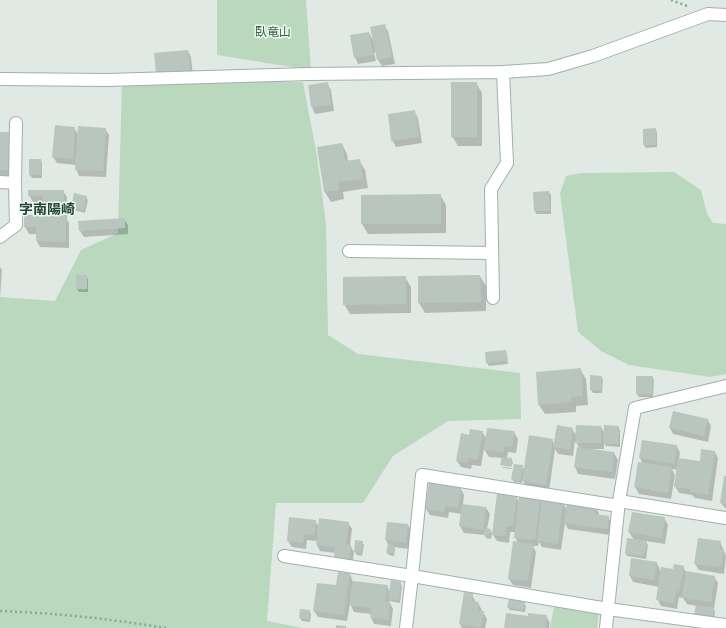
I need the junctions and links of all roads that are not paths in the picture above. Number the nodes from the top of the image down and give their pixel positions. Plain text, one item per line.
1 (726, 15) edge
2 (503, 72) junction
3 (0, 79) edge
4 (16, 123) dead end
5 (0, 182) edge
6 (15, 183) junction
7 (0, 236) edge
8 (349, 251) dead end
9 (492, 252) junction
10 (493, 298) dead end
11 (726, 386) edge
12 (619, 504) junction
13 (726, 518) edge
14 (284, 556) dead end
15 (412, 576) junction
16 (608, 609) junction
17 (726, 625) edge
18 (406, 628) edge
19 (606, 628) edge

1 - 2 street
2 - 3 street
2 - 9 street
4 - 6 street
5 - 6 street
6 - 7 street
8 - 9 street
9 - 10 street
11 - 12 street
12 - 13 street
12 - 15 street
12 - 16 street
14 - 15 street
15 - 16 street
15 - 18 street
16 - 17 street
16 - 19 street

